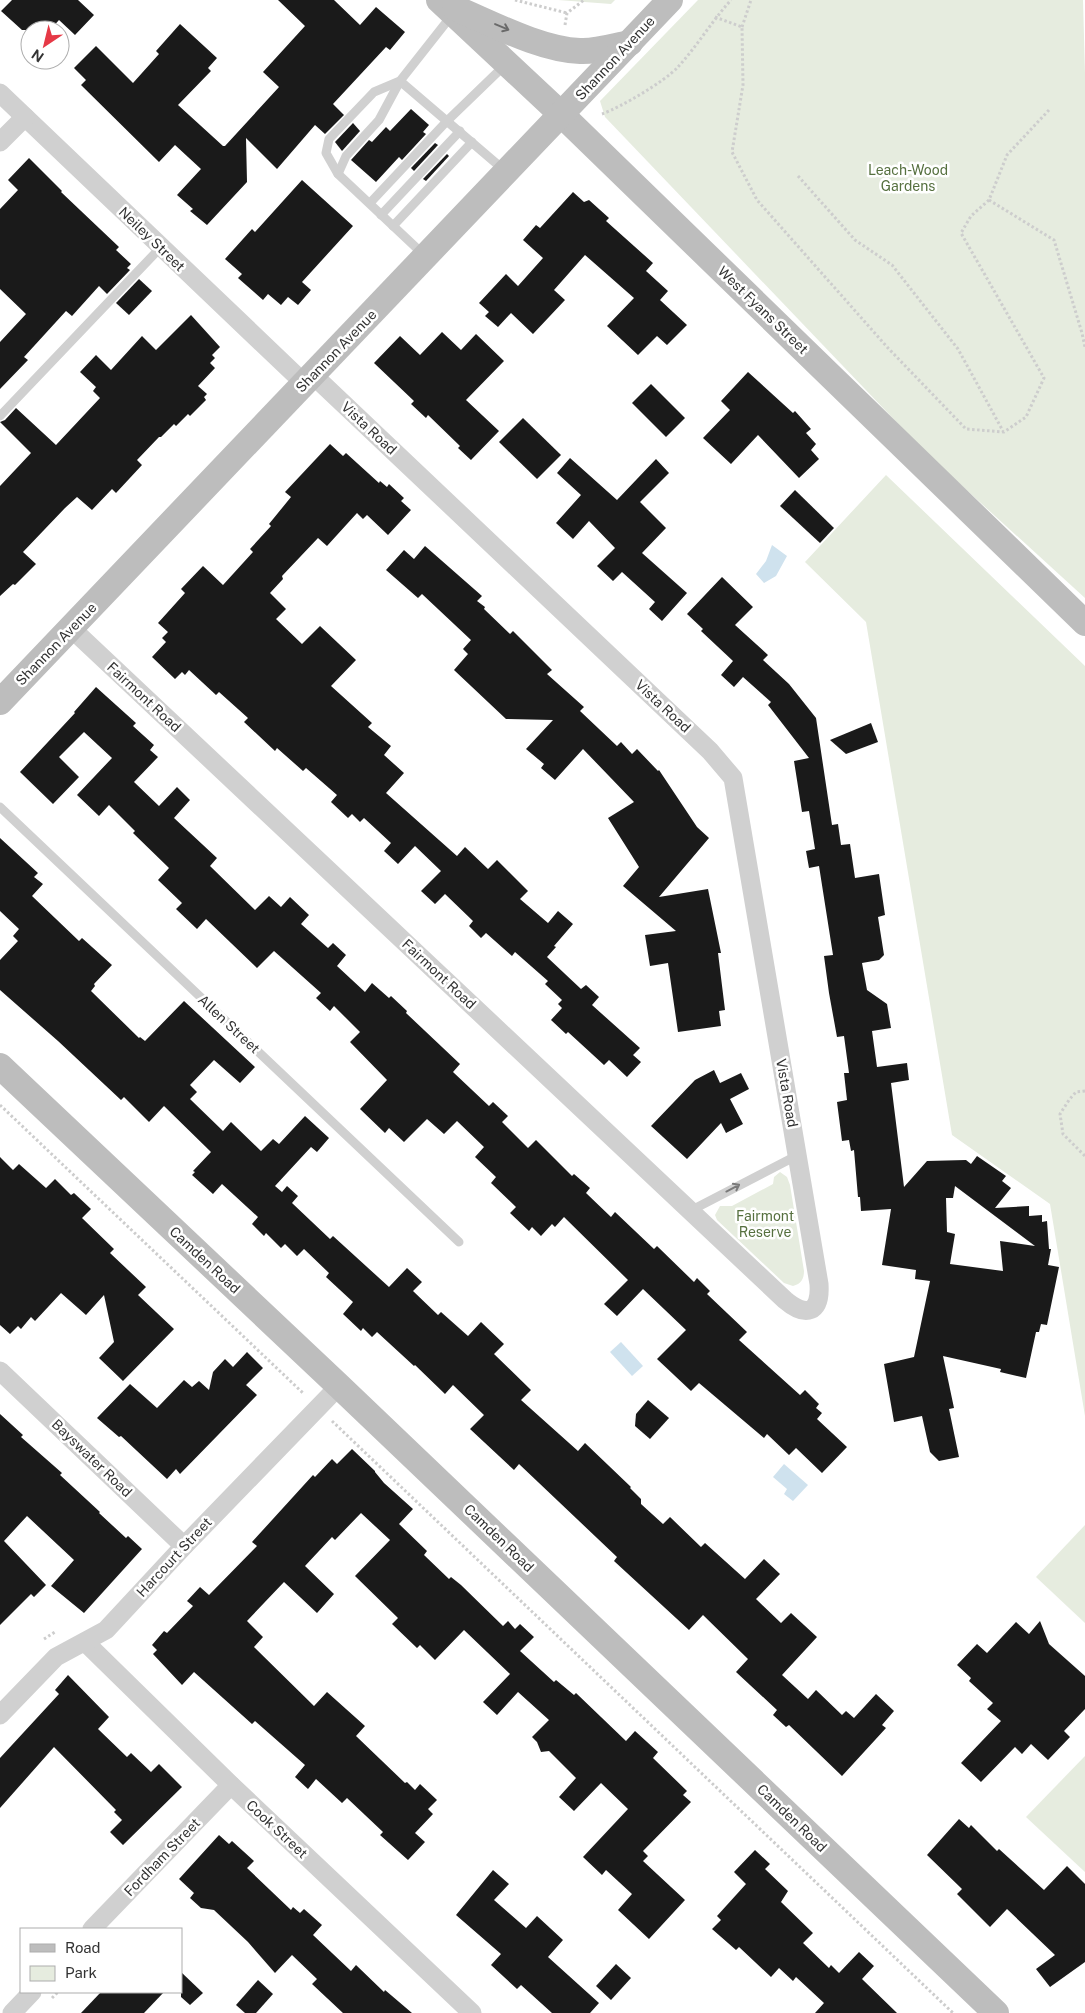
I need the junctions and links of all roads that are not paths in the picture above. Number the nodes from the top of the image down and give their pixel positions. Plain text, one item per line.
1 (670, 0) edge
2 (444, 5) edge
3 (630, 43) junction
4 (506, 63) junction
5 (400, 81) junction
6 (0, 93) edge
7 (562, 115) junction
8 (24, 117) junction
9 (447, 120) junction
10 (460, 131) junction
11 (0, 142) edge
12 (472, 142) junction
13 (507, 172) junction
14 (338, 174) junction
15 (370, 203) junction
16 (381, 214) junction
17 (393, 226) junction
18 (161, 247) junction
19 (426, 257) junction
20 (309, 379) junction
21 (0, 416) edge
22 (1085, 623) edge
23 (71, 628) junction
24 (0, 702) edge
25 (0, 807) edge
26 (0, 1066) edge
27 (798, 1154) junction
28 (690, 1211) junction
29 (459, 1242) dead end
30 (812, 1310) joint
31 (0, 1370) edge
32 (340, 1386) junction
33 (184, 1546) junction
34 (85, 1642) junction
35 (0, 1715) edge
36 (231, 1785) junction
37 (93, 1928) edge
38 (31, 1993) edge
39 (12, 2013) edge
40 (472, 2013) edge
41 (996, 2013) edge

1 - 3 street, Shannon Avenue
2 -> 3 street
2 - 4 street, West Fyans Street
2 - 5 lane
3 - 7 street, Shannon Avenue
4 - 7 street, West Fyans Street
4 - 9 lane
5 - 9 lane
5 - 14 lane
5 - 14 lane
6 - 8 street, Neiley Street
7 - 13 street, Shannon Avenue
7 - 22 street, West Fyans Street
8 - 11 street
8 - 18 street, Neiley Street
9 - 10 lane
9 - 15 lane
10 - 12 lane
10 - 16 lane
12 - 13 lane
12 - 17 lane
13 - 19 street, Shannon Avenue
14 - 15 lane
15 - 16 lane
16 - 17 lane
17 - 19 lane
18 - 20 street, Neiley Street
18 - 21 lane
19 - 20 street, Shannon Avenue
20 - 23 street, Shannon Avenue
20 - 27 street, Vista Road
23 - 24 street, Shannon Avenue
23 - 28 street, Fairmont Road
25 - 29 lane, Allen Street
26 - 32 street, Camden Road
28 -> 27 lane
27 - 30 street, Vista Road
28 - 30 street, Fairmont Road
31 - 33 street, Bayswater Road
32 - 33 street, Harcourt Street
32 - 41 street, Camden Road
33 - 34 street, Harcourt Street
34 - 35 street, Harcourt Street
34 - 36 street, Cook Street
36 - 37 street, Fordham Street
36 - 40 street, Cook Street
38 - 39 street

